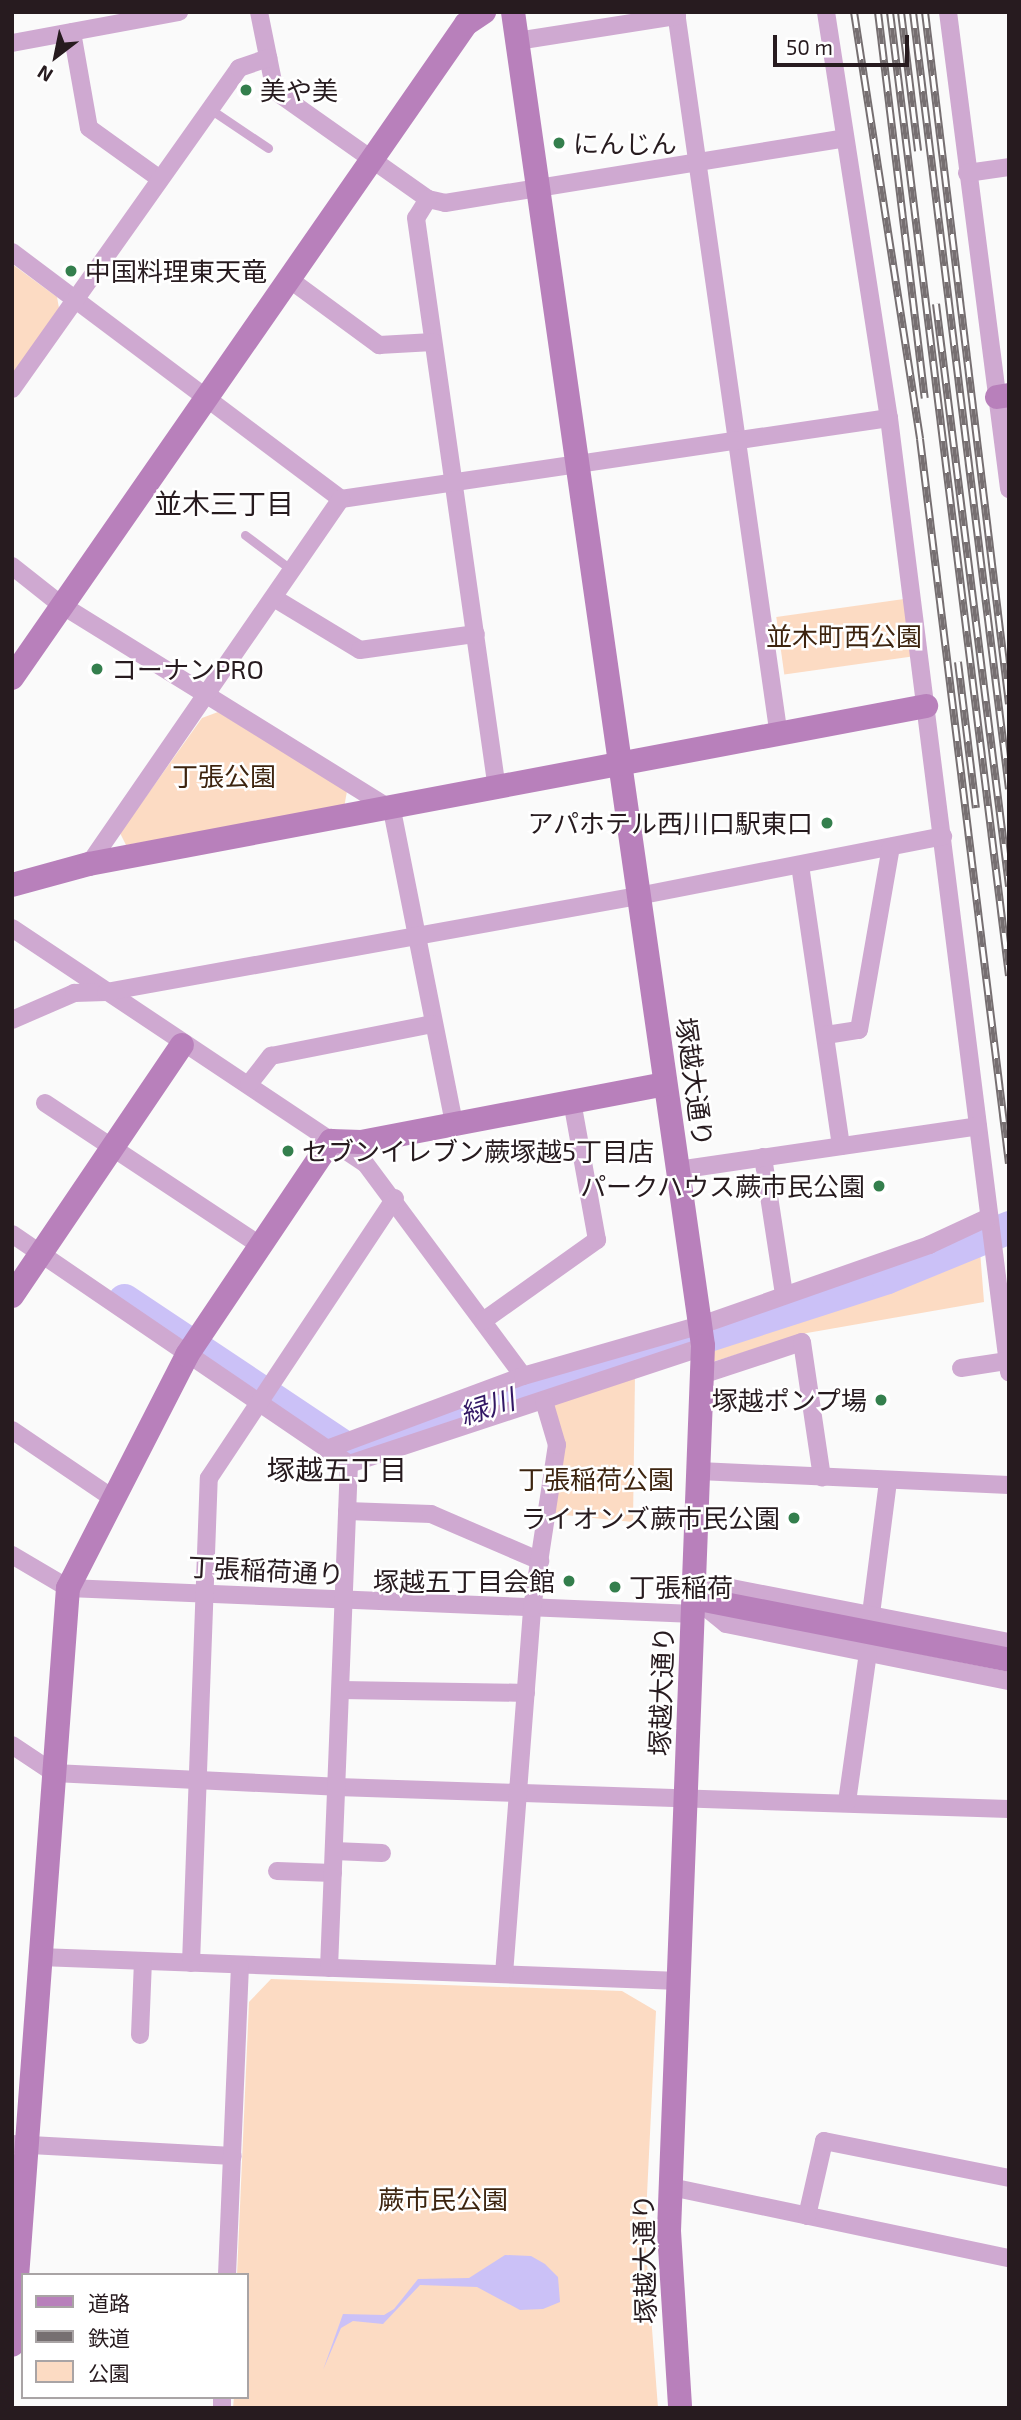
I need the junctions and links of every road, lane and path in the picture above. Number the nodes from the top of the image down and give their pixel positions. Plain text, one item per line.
1 (179, 12) edge
2 (259, 12) edge
3 (484, 12) edge
4 (513, 12) edge
5 (826, 12) edge
6 (948, 12) edge
7 (676, 14) edge
8 (72, 32) junction
9 (517, 41) junction
10 (12, 43) edge
11 (268, 58) junction
12 (210, 109) junction
13 (845, 138) junction
14 (268, 148) dead end
15 (372, 158) junction
16 (698, 161) junction
17 (1009, 167) edge
18 (967, 173) junction
19 (160, 180) junction
20 (539, 191) junction
21 (428, 199) junction
22 (12, 252) edge
23 (289, 279) junction
24 (77, 299) junction
25 (433, 342) junction
26 (12, 389) edge
27 (206, 396) junction
28 (1003, 396) edge
29 (889, 418) junction
30 (738, 440) junction
31 (578, 465) junction
32 (453, 484) junction
33 (1009, 489) edge
34 (341, 499) junction
35 (245, 535) dead end
36 (12, 566) edge
37 (293, 571) junction
38 (274, 598) junction
39 (60, 604) junction
40 (476, 634) junction
41 (12, 678) edge
42 (207, 696) junction
43 (926, 706) junction
44 (778, 730) junction
45 (620, 761) junction
46 (497, 789) junction
47 (392, 810) junction
48 (943, 836) junction
49 (891, 847) junction
50 (89, 864) junction
51 (800, 865) junction
52 (12, 885) edge
53 (638, 896) junction
54 (12, 928) edge
55 (415, 933) junction
56 (106, 992) junction
57 (12, 1020) edge
58 (433, 1024) junction
59 (826, 1035) junction
60 (182, 1045) junction
61 (249, 1084) junction
62 (665, 1084) junction
63 (572, 1101) junction
64 (45, 1103) dead end
65 (454, 1123) junction
66 (978, 1126) junction
67 (331, 1141) junction
68 (842, 1146) junction
69 (112, 1149) junction
70 (763, 1157) junction
71 (678, 1170) junction
72 (395, 1198) junction
73 (989, 1218) junction
74 (12, 1234) edge
75 (261, 1246) junction
76 (45, 1248) junction
77 (784, 1294) junction
78 (12, 1296) edge
79 (483, 1321) junction
80 (702, 1336) junction
81 (192, 1346) junction
82 (1008, 1366) edge
83 (961, 1368) dead end
84 (702, 1375) junction
85 (523, 1376) junction
86 (263, 1398) junction
87 (544, 1401) junction
88 (12, 1430) edge
89 (328, 1449) junction
90 (349, 1464) junction
91 (699, 1471) junction
92 (822, 1478) junction
93 (888, 1482) junction
94 (1009, 1485) edge
95 (114, 1499) junction
96 (347, 1511) junction
97 (12, 1555) edge
98 (540, 1561) junction
99 (68, 1588) junction
100 (206, 1593) junction
101 (344, 1600) junction
102 (694, 1606) junction
103 (533, 1608) junction
104 (871, 1614) junction
105 (1009, 1642) edge
106 (869, 1652) junction
107 (1009, 1660) edge
108 (1009, 1681) edge
109 (341, 1690) junction
110 (526, 1693) junction
111 (12, 1745) edge
112 (54, 1773) junction
113 (198, 1780) junction
114 (337, 1787) junction
115 (518, 1790) junction
116 (687, 1798) junction
117 (847, 1802) junction
118 (1009, 1809) edge
119 (334, 1851) junction
120 (382, 1853) dead end
121 (277, 1871) dead end
122 (333, 1873) junction
123 (39, 1957) junction
124 (143, 1961) junction
125 (191, 1963) junction
126 (240, 1966) junction
127 (329, 1968) junction
128 (504, 1974) junction
129 (680, 1981) junction
130 (139, 2035) dead end
131 (19, 2144) edge
132 (233, 2156) junction
133 (1009, 2178) edge
134 (671, 2187) junction
135 (807, 2216) junction
136 (1009, 2258) edge
137 (228, 2273) edge
138 (19, 2289) edge
139 (12, 2345) edge
140 (680, 2408) edge

1 - 8 street
2 - 11 street
3 - 15 street
4 - 9 street, 塚越大通り
5 - 13 street
6 - 18 street
7 - 9 street
7 - 16 street
8 - 10 street
8 - 19 street
9 - 20 street, 塚越大通り
11 - 12 street
11 - 15 street
12 - 14 lane
12 - 19 street
13 - 16 street
13 - 29 street
15 - 21 street
15 - 23 street
16 - 20 street
16 - 30 street
17 - 18 street
18 - 28 street
19 - 24 street
20 - 21 street
20 - 31 street, 塚越大通り
21 - 25 street
22 - 24 street
23 - 25 street
23 - 27 street
24 - 26 street
24 - 27 street
25 - 32 street
27 - 34 street
27 - 39 street
28 - 33 street
29 - 30 street
29 - 43 street
30 - 31 street
30 - 44 street
31 - 32 street
31 - 45 street, 塚越大通り
32 - 34 street
32 - 40 street
34 - 37 street
35 - 37 lane
36 - 39 street
37 - 38 street
38 - 40 street
38 - 42 street
39 - 41 street
39 - 42 street
40 - 46 street
42 - 47 street
42 - 50 street
43 - 44 street
43 - 48 street
44 - 45 street
45 - 46 street
45 - 53 street, 塚越大通り
46 - 47 street
47 - 50 street
47 - 55 street
48 - 49 street
48 - 66 street
49 - 51 street
49 - 59 street
50 - 52 street
51 - 53 street
51 - 59 street
53 - 55 street
53 - 62 street, 塚越大通り
54 - 56 street
55 - 56 street
55 - 58 street
56 - 57 street
56 - 60 street
58 - 61 street
58 - 65 street
59 - 68 street
60 - 61 street
60 - 69 street
61 - 67 street
62 - 63 street
62 - 71 street, 塚越大通り
63 - 65 street
63 - 79 street
64 - 69 street
65 - 67 street
66 - 68 street
66 - 73 street
67 - 72 street
67 - 75 street
68 - 70 street
69 - 75 street
69 - 76 street
70 - 71 street
70 - 77 street
71 - 80 street, 塚越大通り
72 - 79 street
72 - 86 street
73 - 77 street
73 - 82 street
74 - 76 street
75 - 81 street
76 - 78 street
76 - 81 street
77 - 80 street
79 - 85 street
80 - 84 street, 塚越大通り
80 - 85 street
80 - 87 street
81 - 86 street
81 - 95 street
82 - 83 street
84 - 91 street, 塚越大通り
84 - 92 street
85 - 89 street
86 - 89 street
86 - 100 street
87 - 90 street
87 - 98 street
88 - 95 street
89 - 90 street
90 - 96 street
91 - 92 street
91 - 102 street, 塚越大通り
92 - 93 street
93 - 94 street
93 - 104 street
95 - 99 street
96 - 98 street
96 - 101 street
97 - 99 street, 丁張稲荷通り
98 - 103 street
99 - 100 street, 丁張稲荷通り
99 - 112 street
100 - 101 street, 丁張稲荷通り
100 - 113 street
101 - 103 street, 丁張稲荷通り
101 - 109 street
102 - 103 street, 丁張稲荷通り
102 - 104 street
102 - 106 street
102 - 107 street
102 - 116 street, 塚越大通り
103 - 110 street
104 - 105 street
106 - 108 street
106 - 117 street
109 - 110 street
109 - 114 street
110 - 115 street
111 - 112 street
112 - 113 street
112 - 123 street
113 - 114 street
113 - 125 street
114 - 115 street
114 - 119 street
115 - 116 street
115 - 128 street
116 - 117 street
116 - 129 street, 塚越大通り
117 - 118 street
119 - 120 street
119 - 122 street
121 - 122 street
122 - 127 street
123 - 124 street
123 - 131 street
124 - 125 street
124 - 130 street
125 - 126 street
126 - 127 street
126 - 132 street
127 - 128 street
128 - 129 street
129 - 134 street, 塚越大通り
131 - 132 street
131 - 138 street
132 - 137 street
133 - 135 street
134 - 135 street
134 - 140 street, 塚越大通り
135 - 136 street
138 - 139 street

